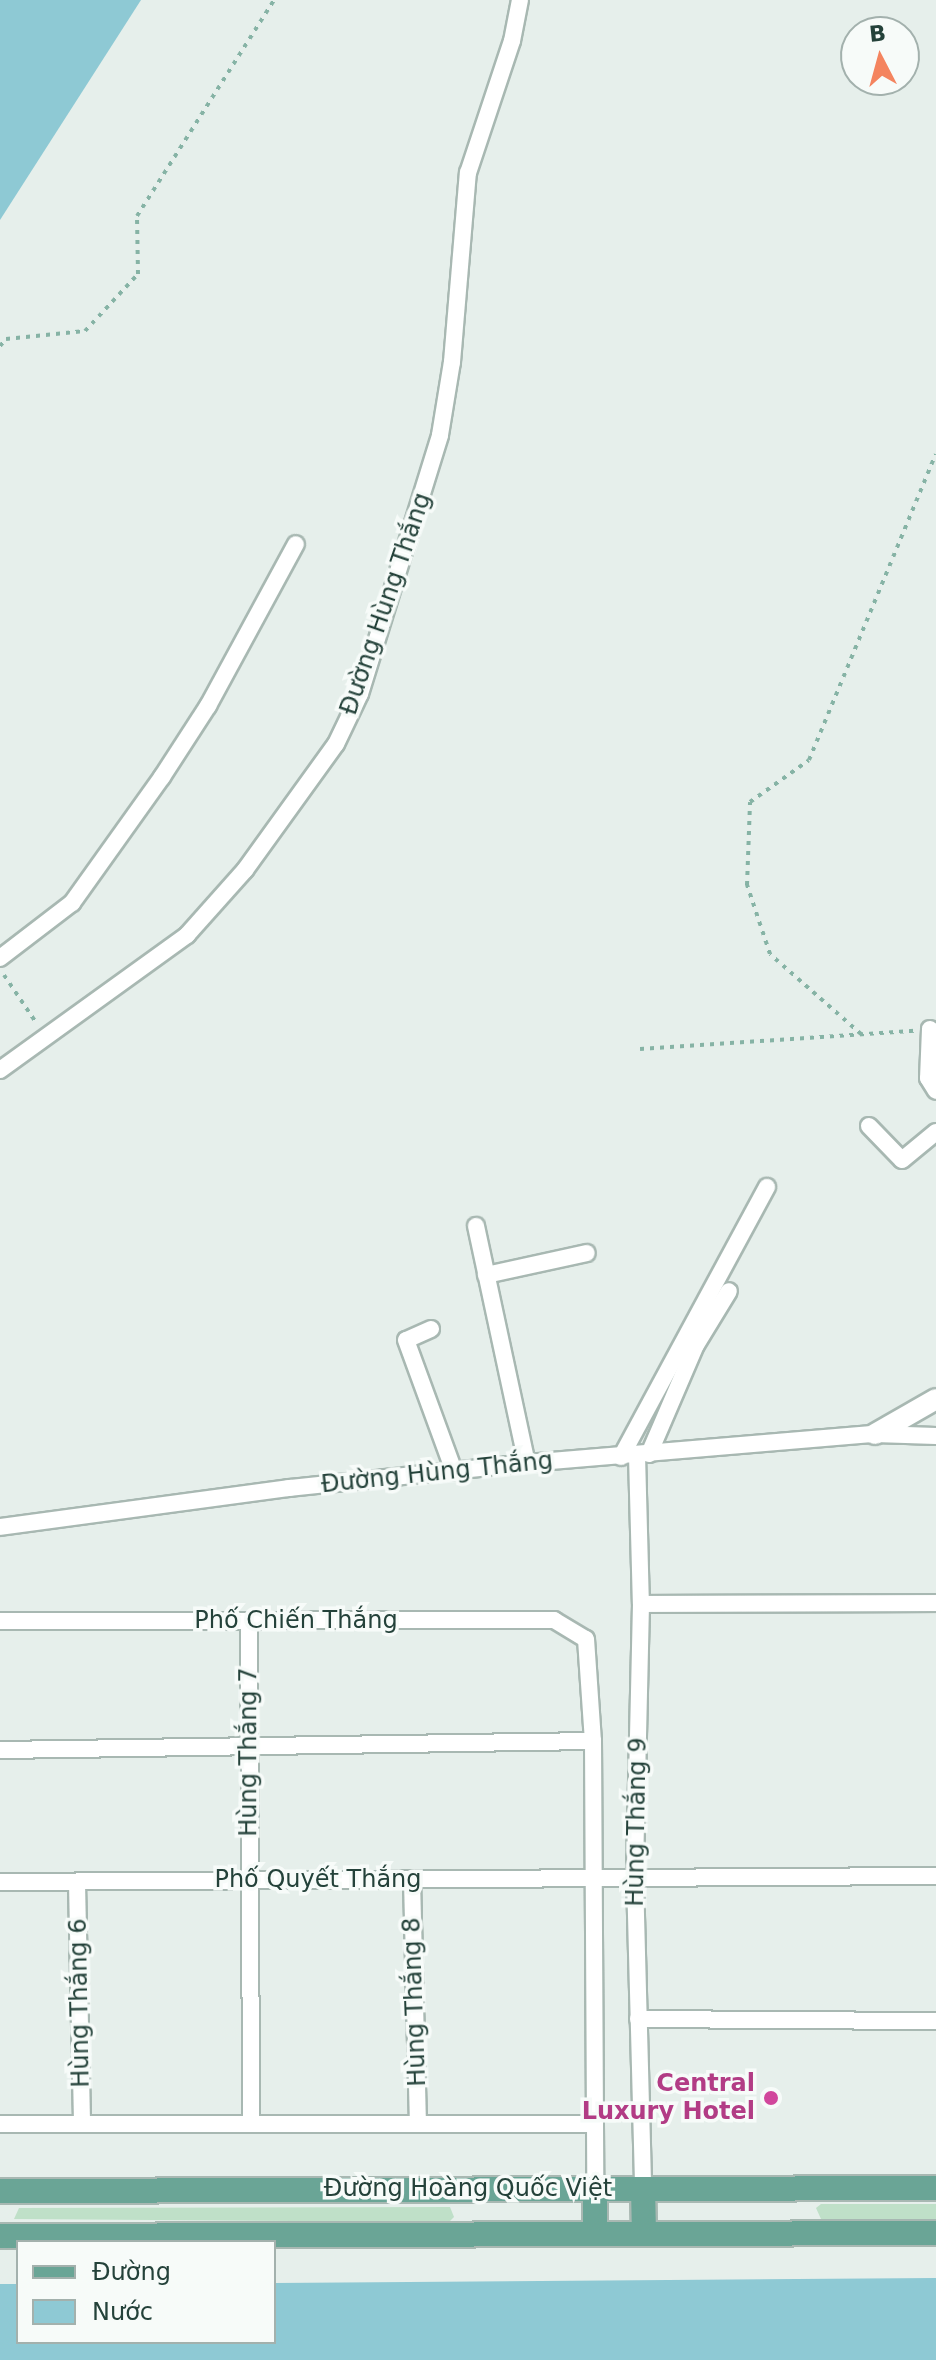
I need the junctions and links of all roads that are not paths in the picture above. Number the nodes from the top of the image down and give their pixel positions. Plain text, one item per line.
1 (520, 0) edge
2 (296, 544) dead end
3 (0, 958) edge
4 (930, 1029) road end
5 (0, 1070) edge
6 (936, 1091) edge
7 (869, 1126) dead end
8 (936, 1132) edge
9 (767, 1187) dead end
10 (476, 1226) dead end
11 (587, 1253) dead end
12 (486, 1275) junction
13 (729, 1291) dead end
14 (431, 1329) dead end
15 (936, 1399) edge
16 (875, 1434) junction
17 (936, 1436) edge
18 (636, 1455) junction
19 (527, 1463) junction
20 (454, 1471) junction
21 (0, 1527) edge
22 (936, 1603) edge
23 (641, 1604) junction
24 (0, 1621) edge
25 (249, 1621) junction
26 (593, 1741) junction
27 (250, 1746) junction
28 (0, 1750) edge
29 (936, 1876) edge
30 (635, 1877) junction
31 (593, 1878) junction
32 (249, 1879) junction
33 (412, 1880) junction
34 (0, 1882) edge
35 (77, 1883) junction
36 (638, 2019) junction
37 (936, 2021) edge
38 (0, 2124) edge
39 (82, 2124) junction
40 (251, 2124) junction
41 (418, 2124) junction
42 (595, 2124) junction
43 (936, 2188) edge
44 (595, 2189) junction
45 (643, 2189) junction
46 (0, 2191) edge
47 (936, 2233) edge
48 (595, 2234) junction
49 (644, 2234) junction
50 (0, 2236) edge

1 - 5 street, Đường Hùng Thắng
2 - 3 street
4 - 6 street
7 - 8 street
9 - 18 street
10 - 12 street
11 - 12 street
12 - 19 street
13 - 18 street
14 - 20 street
15 - 16 street
16 - 17 street, Đường Hùng Thắng
16 - 18 street, Đường Hùng Thắng
18 - 19 street, Đường Hùng Thắng
18 - 23 street, Hùng Thắng 9
19 - 20 street, Đường Hùng Thắng
20 - 21 street, Đường Hùng Thắng
22 - 23 street
23 - 30 street, Hùng Thắng 9
24 - 25 street, Phố Chiến Thắng
25 - 26 street, Phố Chiến Thắng
25 - 27 street, Hùng Thắng 7
26 - 27 street
26 - 31 street
27 - 28 street
27 - 32 street, Hùng Thắng 7
29 - 30 street, Phố Quyết Thắng
30 - 31 street, Phố Quyết Thắng
30 - 36 street, Hùng Thắng 9
31 - 33 street, Phố Quyết Thắng
31 - 42 street
32 - 33 street, Phố Quyết Thắng
32 - 35 street, Phố Quyết Thắng
32 - 40 street, Hùng Thắng 7
33 - 41 street, Hùng Thắng 8
34 - 35 street, Phố Quyết Thắng
35 - 39 street, Hùng Thắng 6
36 - 37 street
36 - 45 street, Hùng Thắng 9
38 - 39 street
39 - 40 street
40 - 41 street
41 - 42 street
42 - 44 street
43 - 45 main road, Đường Hoàng Quốc Việt
44 - 45 main road, Đường Hoàng Quốc Việt
44 - 46 main road, Đường Hoàng Quốc Việt
44 - 48 main road
45 - 49 main road
47 - 49 main road, Đường Hoàng Quốc Việt
48 - 49 main road, Đường Hoàng Quốc Việt
48 - 50 main road, Đường Hoàng Quốc Việt

